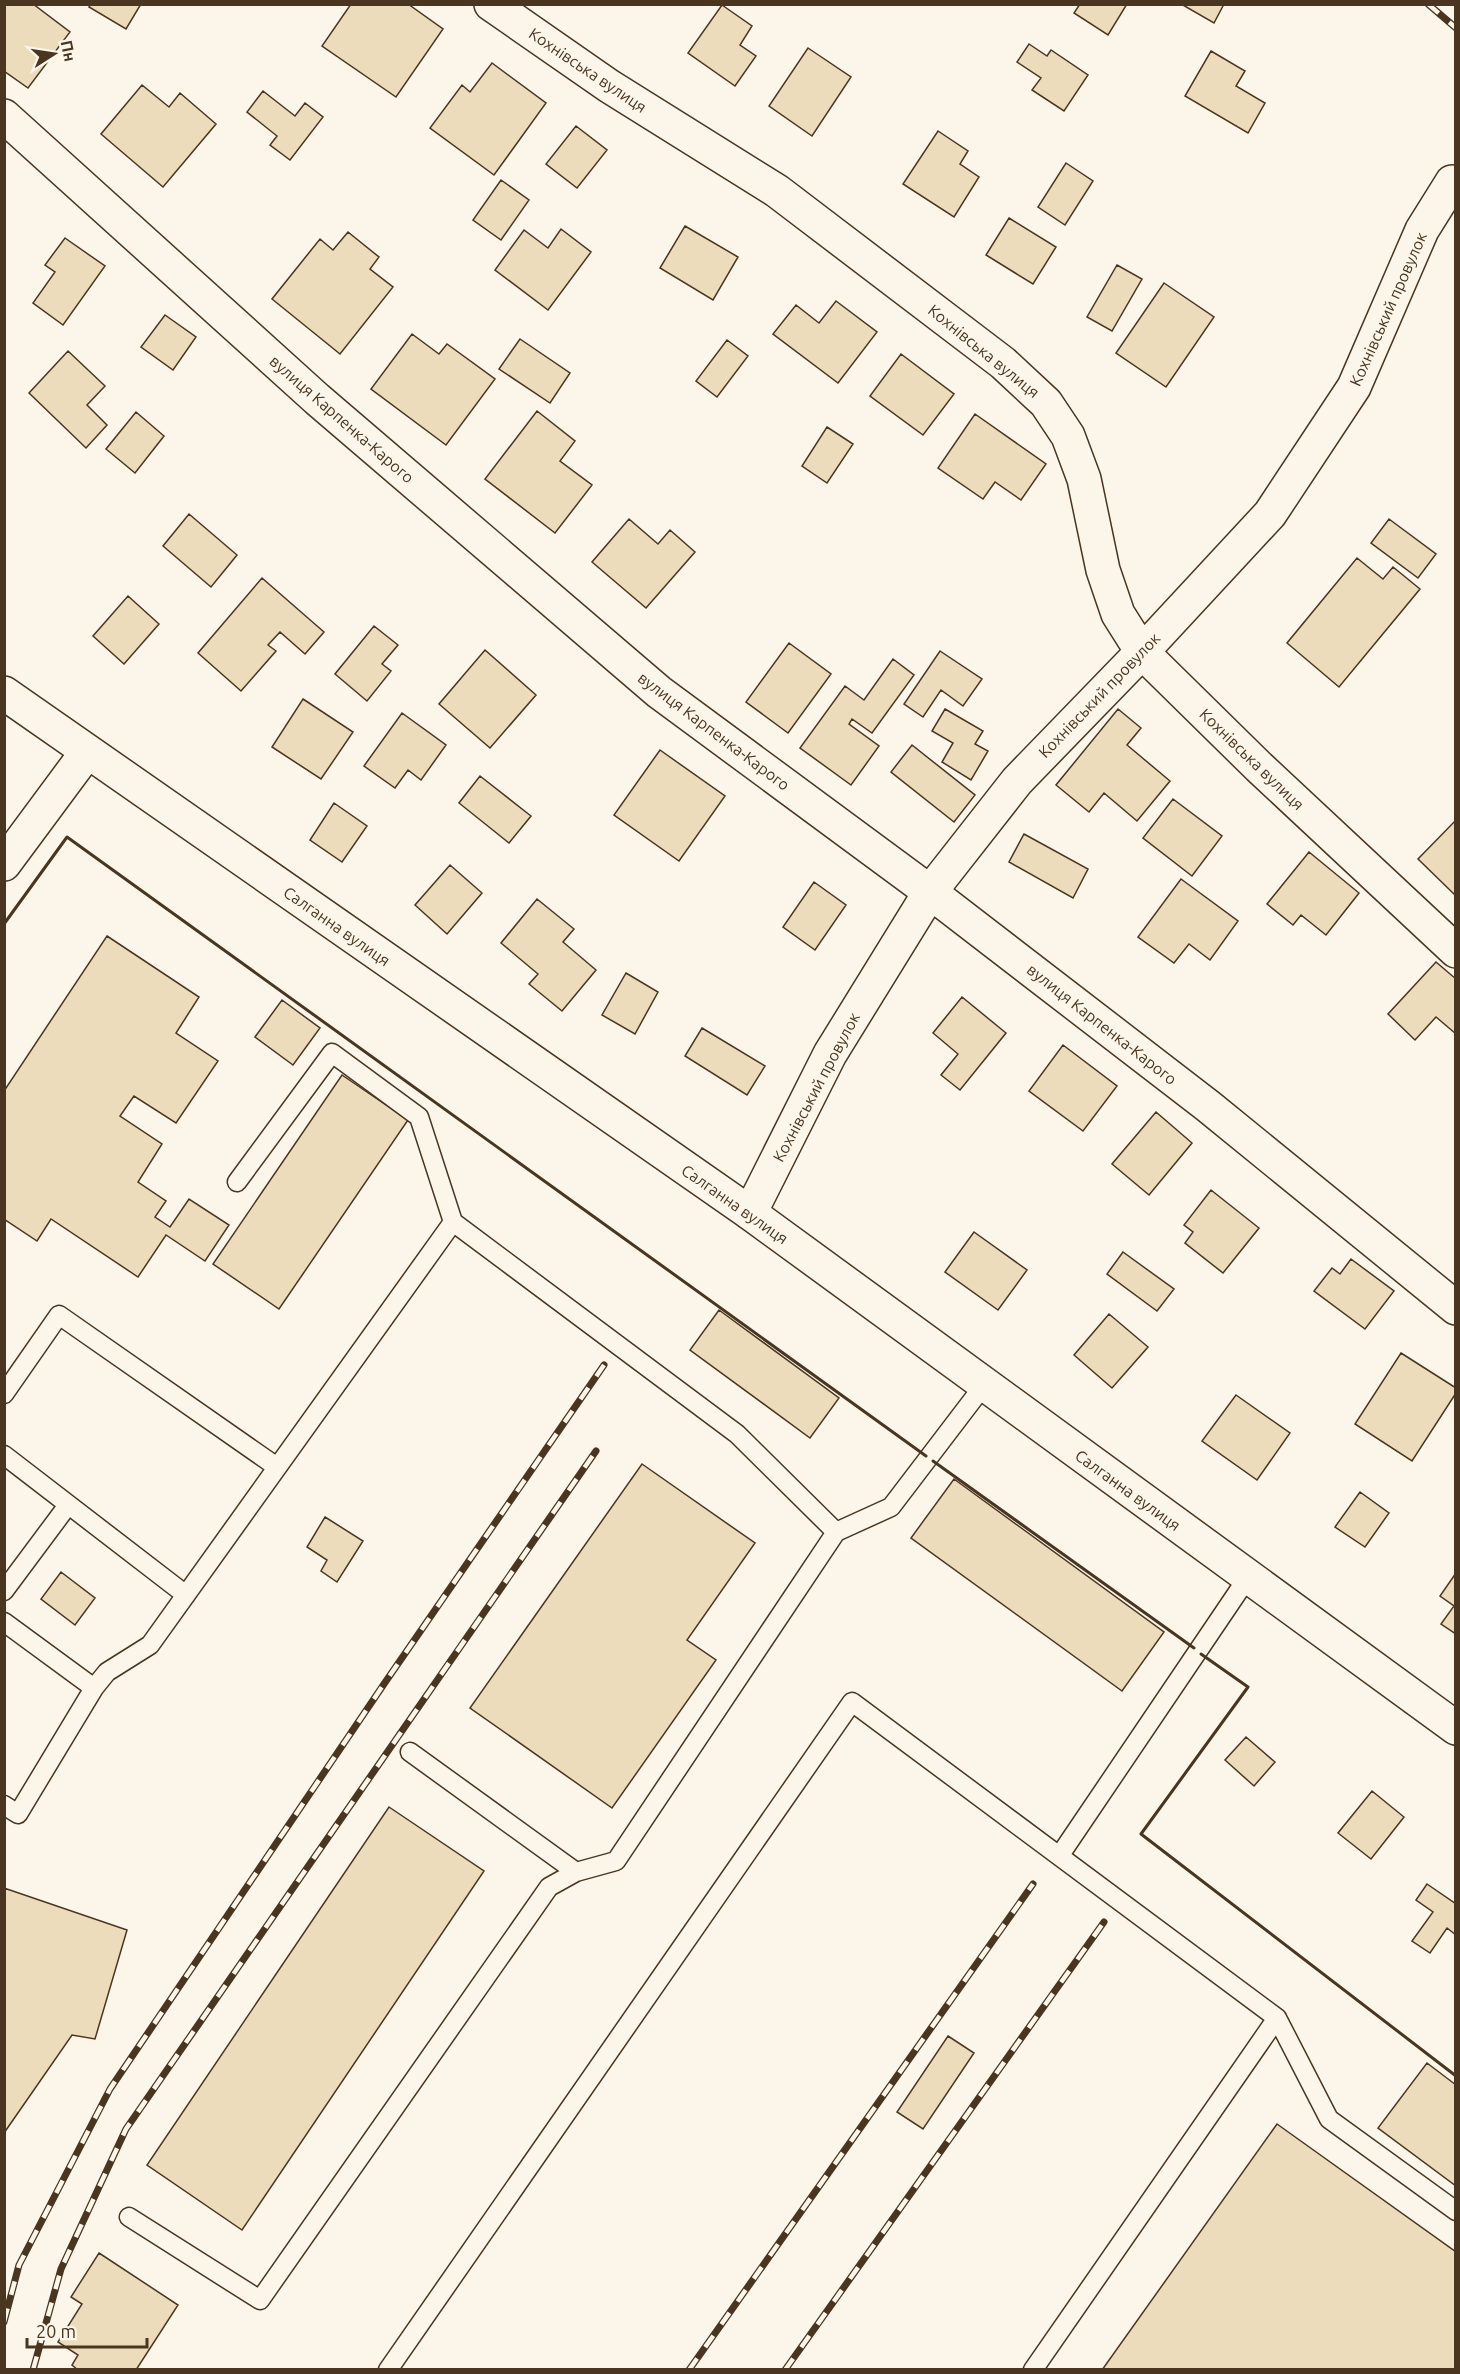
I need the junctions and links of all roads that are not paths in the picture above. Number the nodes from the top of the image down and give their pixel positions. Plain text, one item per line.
1 (490, 4) edge
2 (4, 116) edge
3 (1452, 182) dead end
4 (1142, 651) junction
5 (4, 693) edge
6 (87, 752) junction
7 (4, 864) edge
8 (930, 891) junction
9 (1455, 951) edge
10 (237, 1182) dead end
11 (750, 1214) junction
12 (453, 1222) junction
13 (1455, 1308) edge
14 (984, 1384) junction
15 (4, 1394) edge
16 (4, 1455) edge
17 (278, 1467) junction
18 (68, 1504) junction
19 (836, 1532) junction
20 (1248, 1578) junction
21 (4, 1591) edge
22 (186, 1595) junction
23 (4, 1622) edge
24 (94, 1688) junction
25 (1455, 1728) edge
26 (410, 1752) dead end
27 (4, 1805) edge
28 (1060, 1855) junction
29 (576, 1872) junction
30 (1277, 2018) junction
31 (1455, 2211) edge
32 (129, 2217) dead end
33 (388, 2370) edge
34 (1033, 2370) edge

1 - 4 street, Кохнівська вулиця
2 - 8 street, вулиця Карпенка-Карого
3 - 4 street, Кохнівський провулок
4 - 8 street, Кохнівський провулок
4 - 9 street, Кохнівська вулиця
5 - 6 street, Салганна вулиця
6 - 7 street
6 - 11 street, Салганна вулиця
8 - 11 street, Кохнівський провулок
8 - 13 street, вулиця Карпенка-Карого
10 - 12 lane
11 - 14 street, Салганна вулиця
12 - 17 lane
12 - 19 lane
14 - 19 lane
14 - 20 street, Салганна вулиця
15 - 17 lane
16 - 18 lane
17 - 22 lane
18 - 21 lane
18 - 22 lane
19 - 29 lane
20 - 25 street, Салганна вулиця
20 - 28 lane
22 - 24 lane
23 - 24 lane
24 - 27 lane
26 - 29 lane
28 - 30 lane
28 - 33 lane
29 - 32 lane
30 - 31 lane
30 - 34 lane

